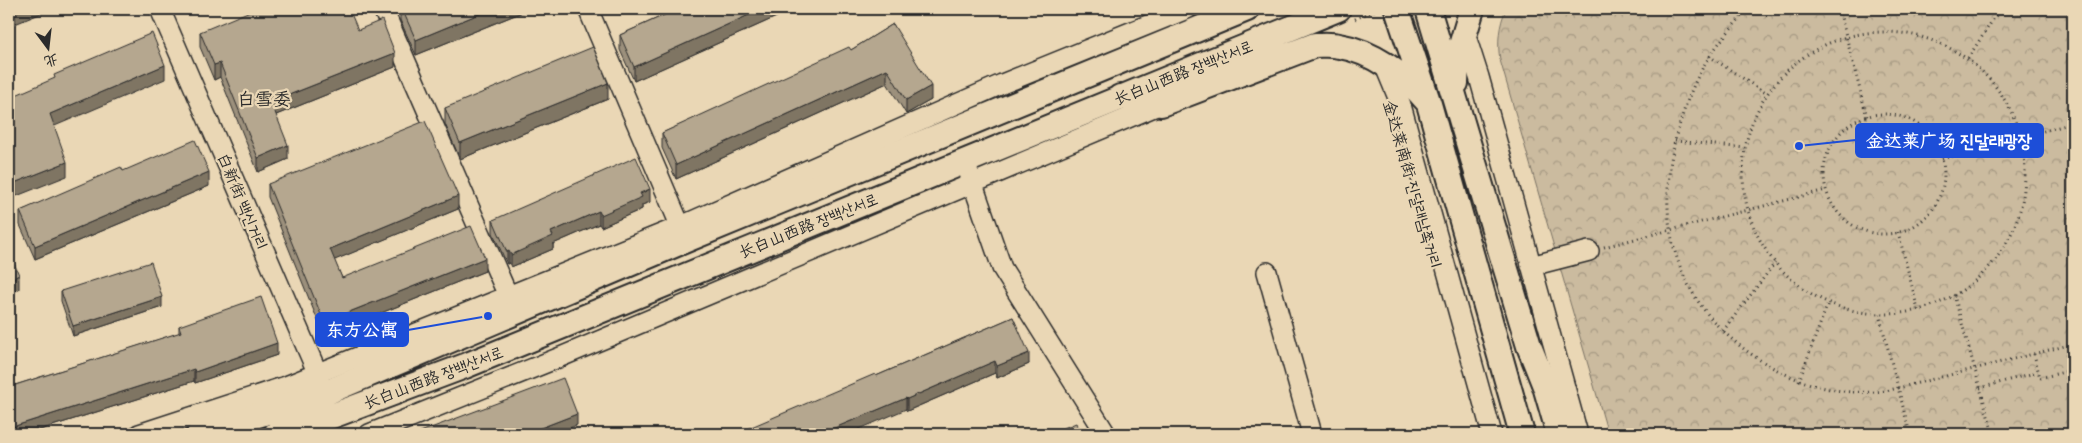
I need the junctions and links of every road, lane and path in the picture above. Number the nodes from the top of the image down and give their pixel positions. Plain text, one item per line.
1 (160, 9) edge
2 (384, 9) edge
3 (588, 9) edge
4 (1187, 9) edge
5 (1247, 9) edge
6 (1338, 9) edge
7 (1397, 9) edge
8 (1428, 9) edge
9 (1748, 9) edge
10 (1839, 9) edge
11 (2000, 9) edge
12 (2067, 9) edge
13 (1468, 19) edge
14 (2073, 27) edge
15 (1847, 38) junction
16 (1709, 56) junction
17 (1968, 58) junction
18 (1384, 64) junction
19 (1767, 94) junction
20 (1455, 95) junction
21 (1120, 97) junction
22 (1161, 104) junction
23 (1429, 104) junction
24 (1868, 117) junction
25 (2073, 123) edge
26 (2021, 138) junction
27 (1675, 141) junction
28 (1745, 148) junction
29 (1942, 159) junction
30 (965, 160) junction
31 (973, 185) junction
32 (1826, 190) junction
33 (1747, 210) junction
34 (1670, 230) junction
35 (1898, 232) junction
36 (684, 233) junction
37 (1589, 251) joint
38 (1775, 263) junction
39 (1531, 266) junction
40 (1267, 272) dead end
41 (1954, 295) junction
42 (508, 296) junction
43 (1828, 303) junction
44 (1918, 310) junction
45 (1879, 314) junction
46 (1724, 331) junction
47 (2073, 344) edge
48 (2034, 354) junction
49 (1975, 369) junction
50 (2038, 372) junction
51 (2073, 373) edge
52 (1799, 381) junction
53 (320, 384) junction
54 (1898, 388) junction
55 (1980, 388) junction
56 (326, 426) edge
57 (139, 434) edge
58 (198, 434) edge
59 (276, 434) edge
60 (369, 434) edge
61 (1106, 434) edge
62 (1312, 434) edge
63 (1492, 434) edge
64 (1522, 434) edge
65 (1559, 434) edge
66 (1578, 434) edge
67 (1910, 434) edge
68 (1993, 434) edge

1 - 53 street, 白新街 백신거리
2 - 42 street
3 - 36 street
4 - 36 street, 长白山西路 장백산서로
5 - 36 main road, 长白山西路 장백산서로
6 - 21 main road, 长白山西路 장백산서로
7 - 23 main road
8 - 20 main road
9 - 16 path
10 - 15 path
11 - 17 path
12 - 14 path
13 - 20 main road
13 - 39 street
15 - 17 path
15 - 19 path
15 - 24 path
16 - 19 path
16 - 27 path
17 - 26 path
18 - 22 main road
18 - 23 main road
18 - 63 street, 金达莱南街 진달래남쪽거리
19 - 28 path
20 - 65 main road
21 - 22 main road
21 - 30 main road, 长白山西路 장백산서로
22 - 31 street, 长白山西路 장백산서로
23 - 64 main road
24 - 29 path
24 - 32 path
25 - 26 path
26 - 29 path
26 - 41 path
27 - 28 path
27 - 34 path
28 - 33 path
29 - 35 path
30 - 31 street
30 - 56 main road, 长白山西路 장백산서로
31 - 60 street, 长白山西路 장백산서로
31 - 61 street
32 - 33 path
32 - 35 path
33 - 34 path
33 - 38 path
34 - 37 path
34 - 46 path
35 - 44 path
36 - 42 street, 长白山西路 장백산서로
36 - 53 main road, 长白山西路 장백산서로
37 - 39 street
38 - 43 path
38 - 46 path
39 - 66 street
40 - 62 street
41 - 44 path
41 - 49 path
42 - 53 street, 长白山西路 장백산서로
43 - 45 path
43 - 52 path
44 - 45 path
45 - 54 path
46 - 52 path
47 - 48 path
48 - 49 path
48 - 50 path
49 - 54 path
49 - 55 path
50 - 51 path
50 - 55 path
52 - 54 path
53 - 57 street, 长白山西路 장백산서로
53 - 58 main road, 长白山西路 장백산서로
54 - 67 path
55 - 68 path
56 - 59 main road, 长白山西路 장백산서로

